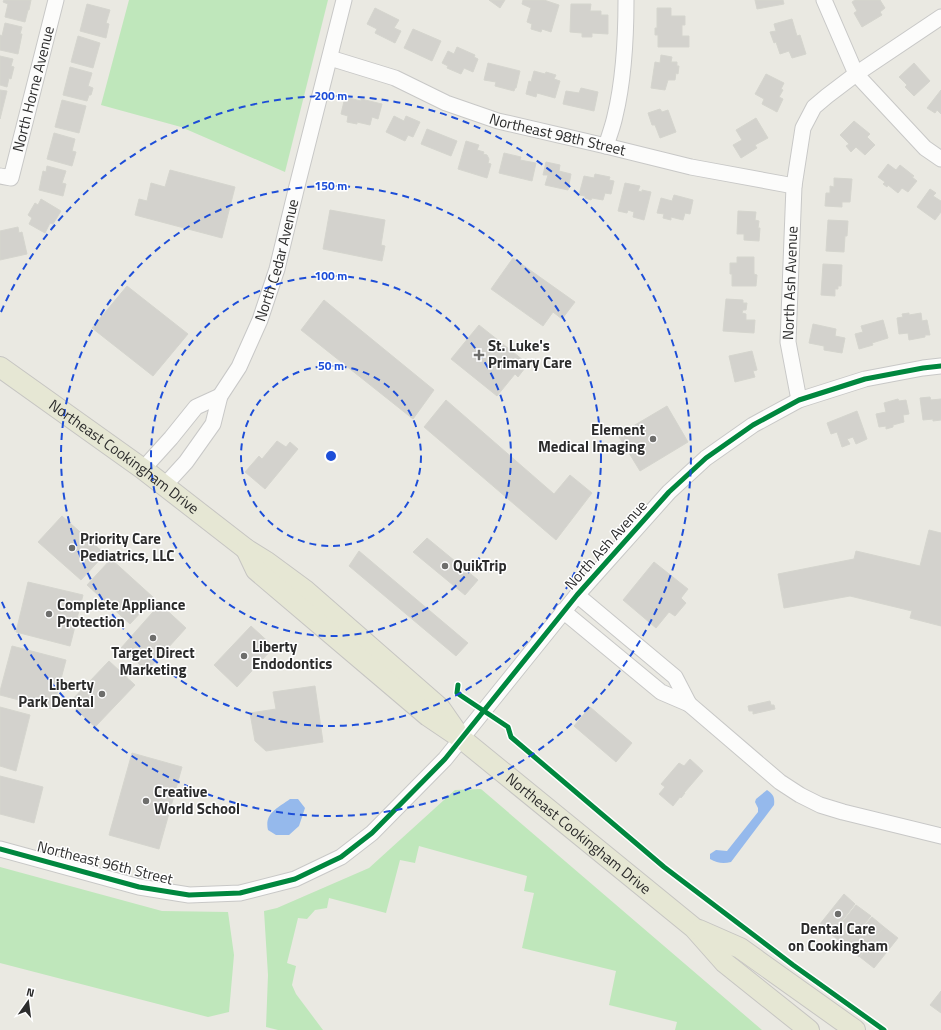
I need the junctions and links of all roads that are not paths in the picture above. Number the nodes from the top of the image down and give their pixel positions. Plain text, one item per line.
1 (56, 0) edge
2 (344, 0) edge
3 (626, 0) edge
4 (824, 0) edge
5 (941, 17) edge
6 (330, 58) junction
7 (856, 74) junction
8 (606, 146) junction
9 (941, 159) edge
10 (6, 177) edge
11 (794, 186) junction
12 (941, 366) edge
13 (0, 367) edge
14 (220, 396) junction
15 (799, 400) junction
16 (143, 469) junction
17 (164, 486) junction
18 (577, 595) junction
19 (564, 611) junction
20 (689, 704) junction
21 (462, 739) junction
22 (941, 836) edge
23 (0, 848) edge
24 (694, 928) junction
25 (809, 1030) edge
26 (855, 1030) edge

1 - 10 street, North Horne Avenue
2 - 6 street, North Cedar Avenue
3 - 8 street
4 - 7 street
5 - 7 street, North Ash Avenue
6 - 8 street, Northeast 98th Street
6 - 14 street, North Cedar Avenue
7 - 9 street
7 - 11 street, North Ash Avenue
8 - 11 street, Northeast 98th Street
11 - 15 street, North Ash Avenue
12 - 15 street
13 - 16 main road, Northeast Cookingham Drive
14 - 16 street
14 - 17 street, North Cedar Avenue
15 - 18 street, North Ash Avenue
16 - 17 main road, Northeast Cookingham Drive
17 - 21 main road, Northeast Cookingham Drive
18 - 19 street, North Ash Avenue
18 - 20 street
19 - 20 street
19 - 21 street, North Ash Avenue
20 - 22 street
21 - 23 street, Northeast 96th Street
21 - 24 main road, Northeast Cookingham Drive
24 - 25 main road, Northeast Cookingham Drive
24 - 26 main road, Northeast Cookingham Drive

